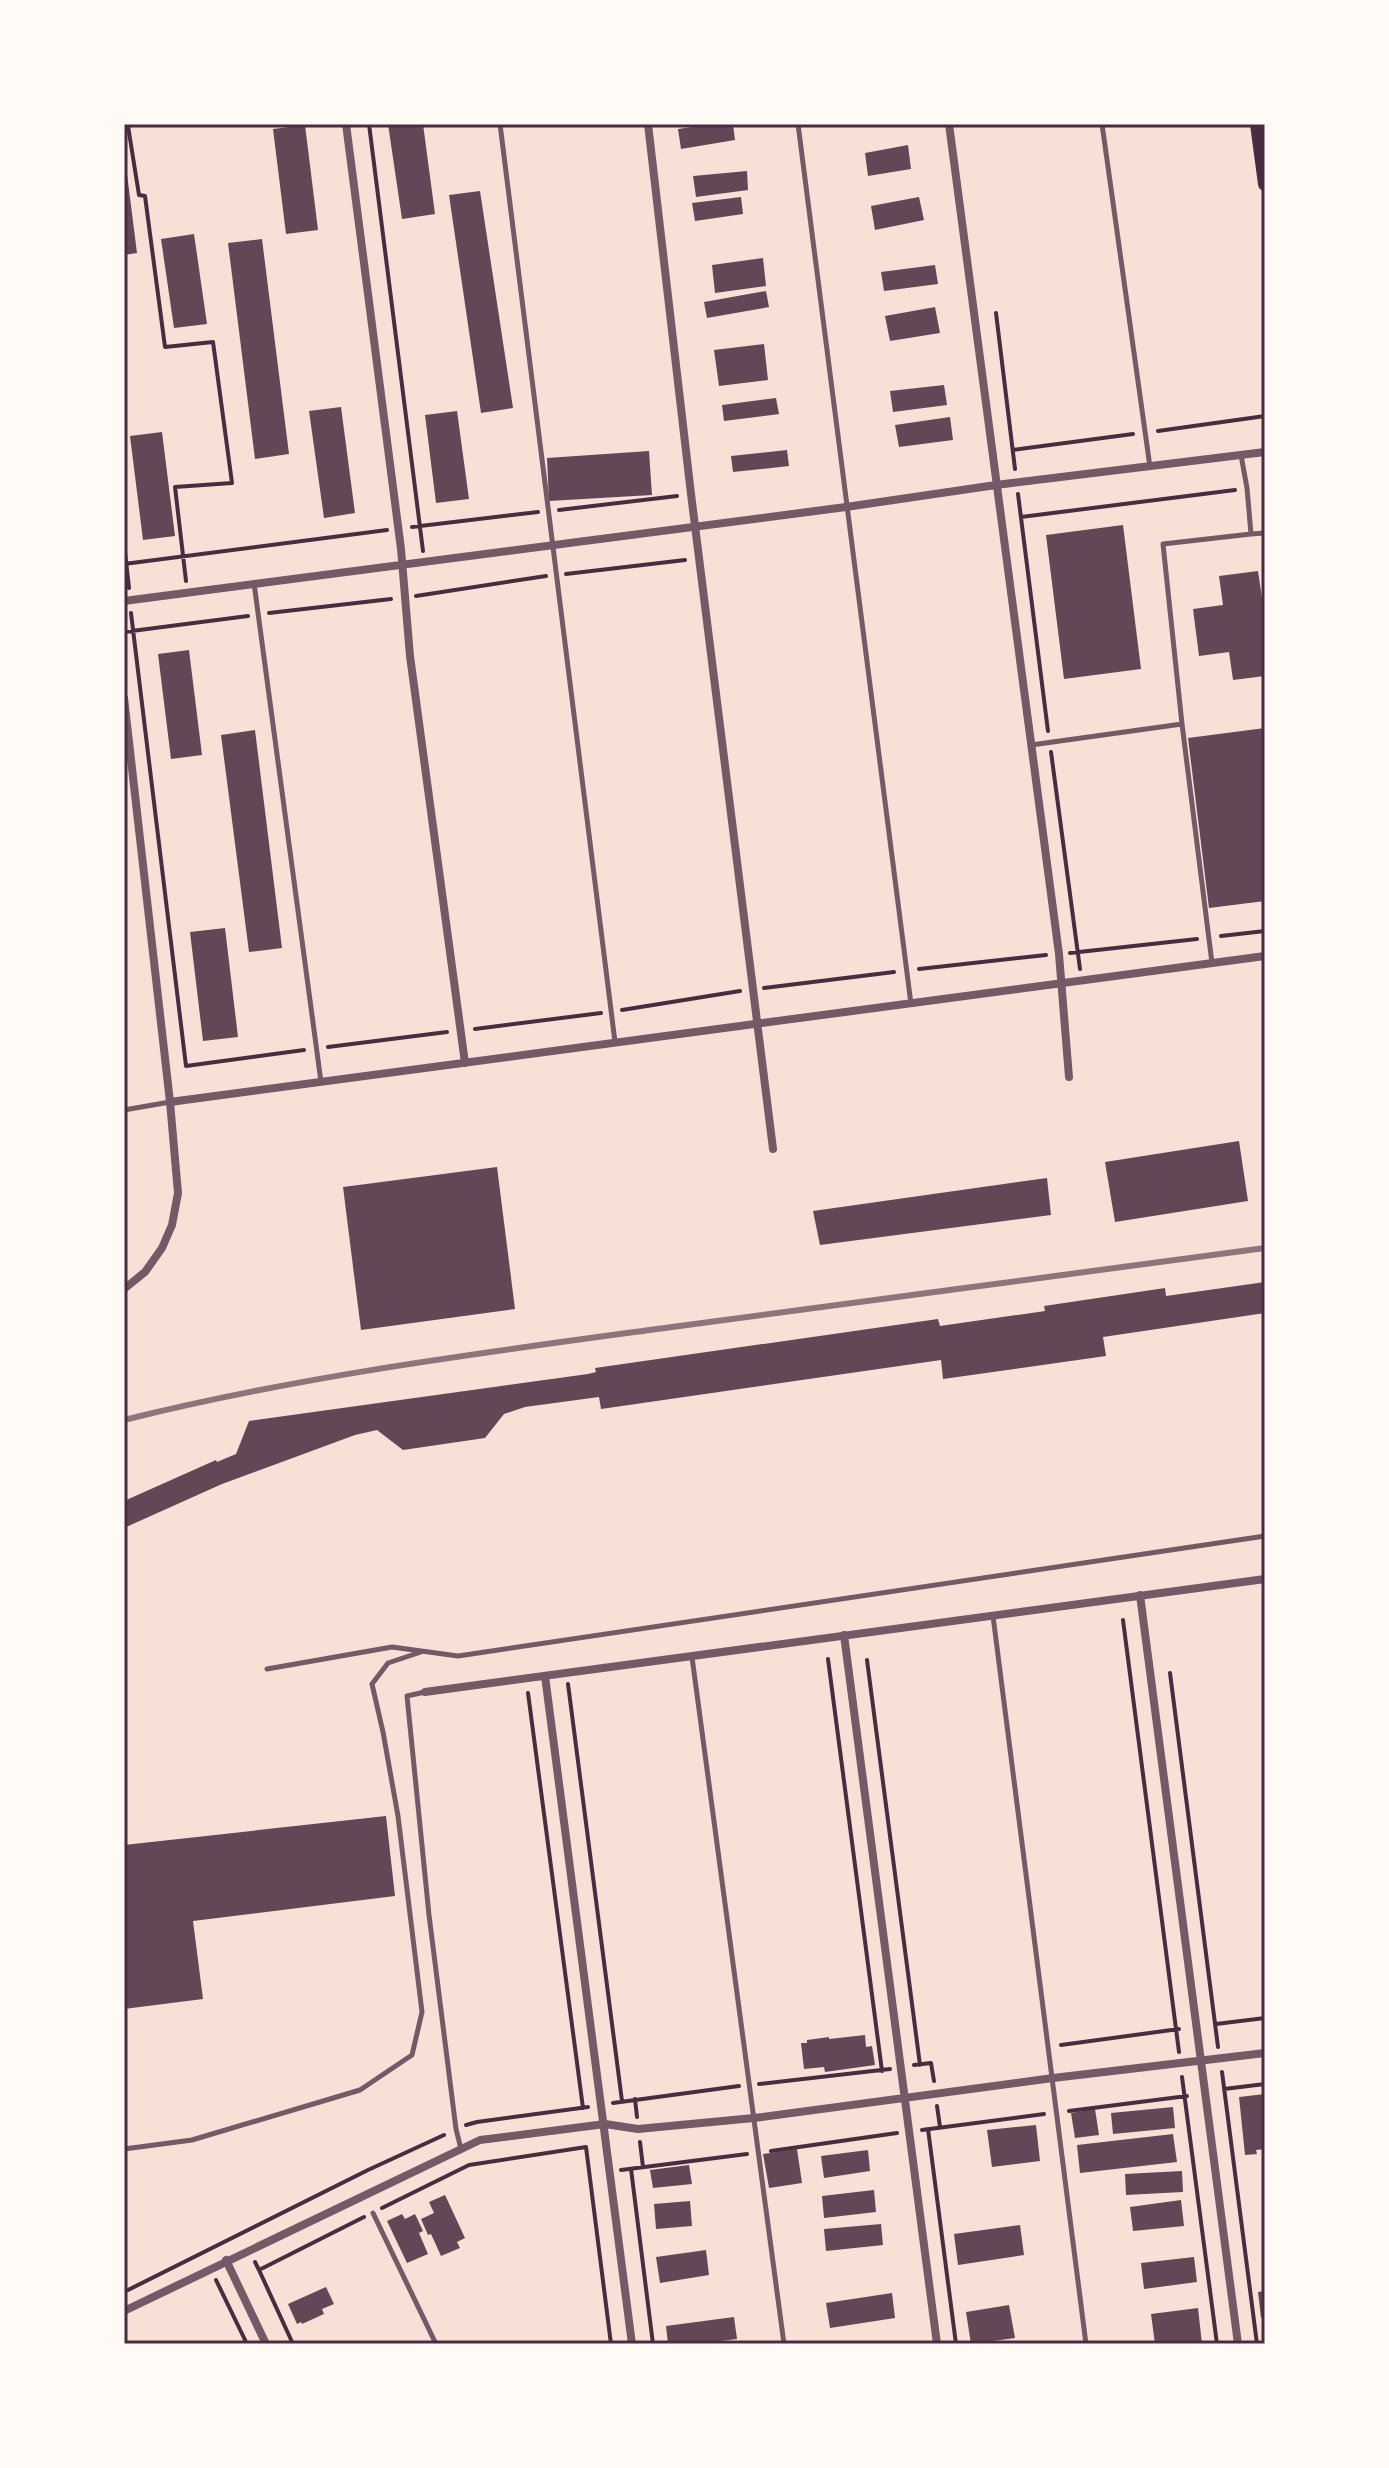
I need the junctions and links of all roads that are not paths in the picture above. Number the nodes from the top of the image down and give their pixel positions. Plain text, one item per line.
1 (346, 124) edge
2 (500, 124) edge
3 (648, 124) edge
4 (798, 124) edge
5 (949, 124) edge
6 (1102, 124) edge
7 (1257, 124) edge
8 (1265, 184) edge
9 (1265, 452) edge
10 (1241, 455) junction
11 (1150, 468) junction
12 (996, 485) junction
13 (846, 507) junction
14 (695, 526) junction
15 (1265, 533) edge
16 (1251, 534) junction
17 (552, 545) junction
18 (403, 564) junction
19 (254, 583) junction
20 (127, 600) edge
21 (124, 698) edge
22 (1182, 724) junction
23 (1031, 745) junction
24 (1265, 956) edge
25 (1212, 963) junction
26 (1063, 983) junction
27 (911, 1005) junction
28 (757, 1025) junction
29 (615, 1043) junction
30 (465, 1063) junction
31 (1069, 1077) dead end
32 (321, 1082) junction
33 (170, 1102) junction
34 (124, 1110) edge
35 (773, 1149) dead end
36 (124, 1289) edge
37 (1265, 1536) edge
38 (1265, 1579) edge
39 (1140, 1595) junction
40 (993, 1615) junction
41 (844, 1635) junction
42 (424, 1651) junction
43 (692, 1657) junction
44 (267, 1669) dead end
45 (545, 1676) junction
46 (425, 1692) joint
47 (1265, 2053) edge
48 (1201, 2060) junction
49 (1053, 2078) junction
50 (904, 2098) junction
51 (754, 2118) junction
52 (605, 2124) junction
53 (124, 2149) edge
54 (461, 2149) junction
55 (373, 2213) road end
56 (226, 2260) junction
57 (124, 2311) edge
58 (266, 2344) edge
59 (436, 2344) edge
60 (632, 2344) edge
61 (784, 2344) edge
62 (937, 2344) edge
63 (1086, 2344) edge
64 (1238, 2344) edge

1 - 18 street
2 - 17 lane
3 - 14 street
4 - 13 lane
5 - 12 street
6 - 11 lane
7 - 8 main road
9 - 10 street
10 - 11 street
10 - 16 lane
11 - 12 street
12 - 13 street
12 - 23 street
13 - 14 street
13 - 27 lane
14 - 17 street
14 - 28 street
15 - 16 lane
16 - 22 lane
17 - 18 street
17 - 29 lane
18 - 19 street
18 - 30 street
19 - 20 street
19 - 32 lane
21 - 33 street
22 - 23 lane
22 - 25 lane
23 - 26 street
24 - 25 street
25 - 26 street
26 - 27 street
26 - 31 street
27 - 28 street
28 - 29 street
28 - 35 street
29 - 30 street
30 - 32 street
32 - 33 street
33 - 34 lane
33 - 36 street
37 - 42 lane
38 - 39 street
39 - 40 street
39 - 48 street
40 - 41 street
40 - 49 lane
41 - 43 street
41 - 50 street
42 - 44 lane
42 - 53 lane
43 - 45 street
43 - 51 lane
45 - 46 street
45 - 52 street
46 - 54 lane
47 - 48 street
48 - 49 street
48 - 64 street
49 - 50 street
49 - 63 lane
50 - 51 street
50 - 62 street
51 - 52 street
51 - 61 lane
52 - 54 street
52 - 60 street
54 - 56 street
55 - 59 lane
56 - 57 street
56 - 58 street

